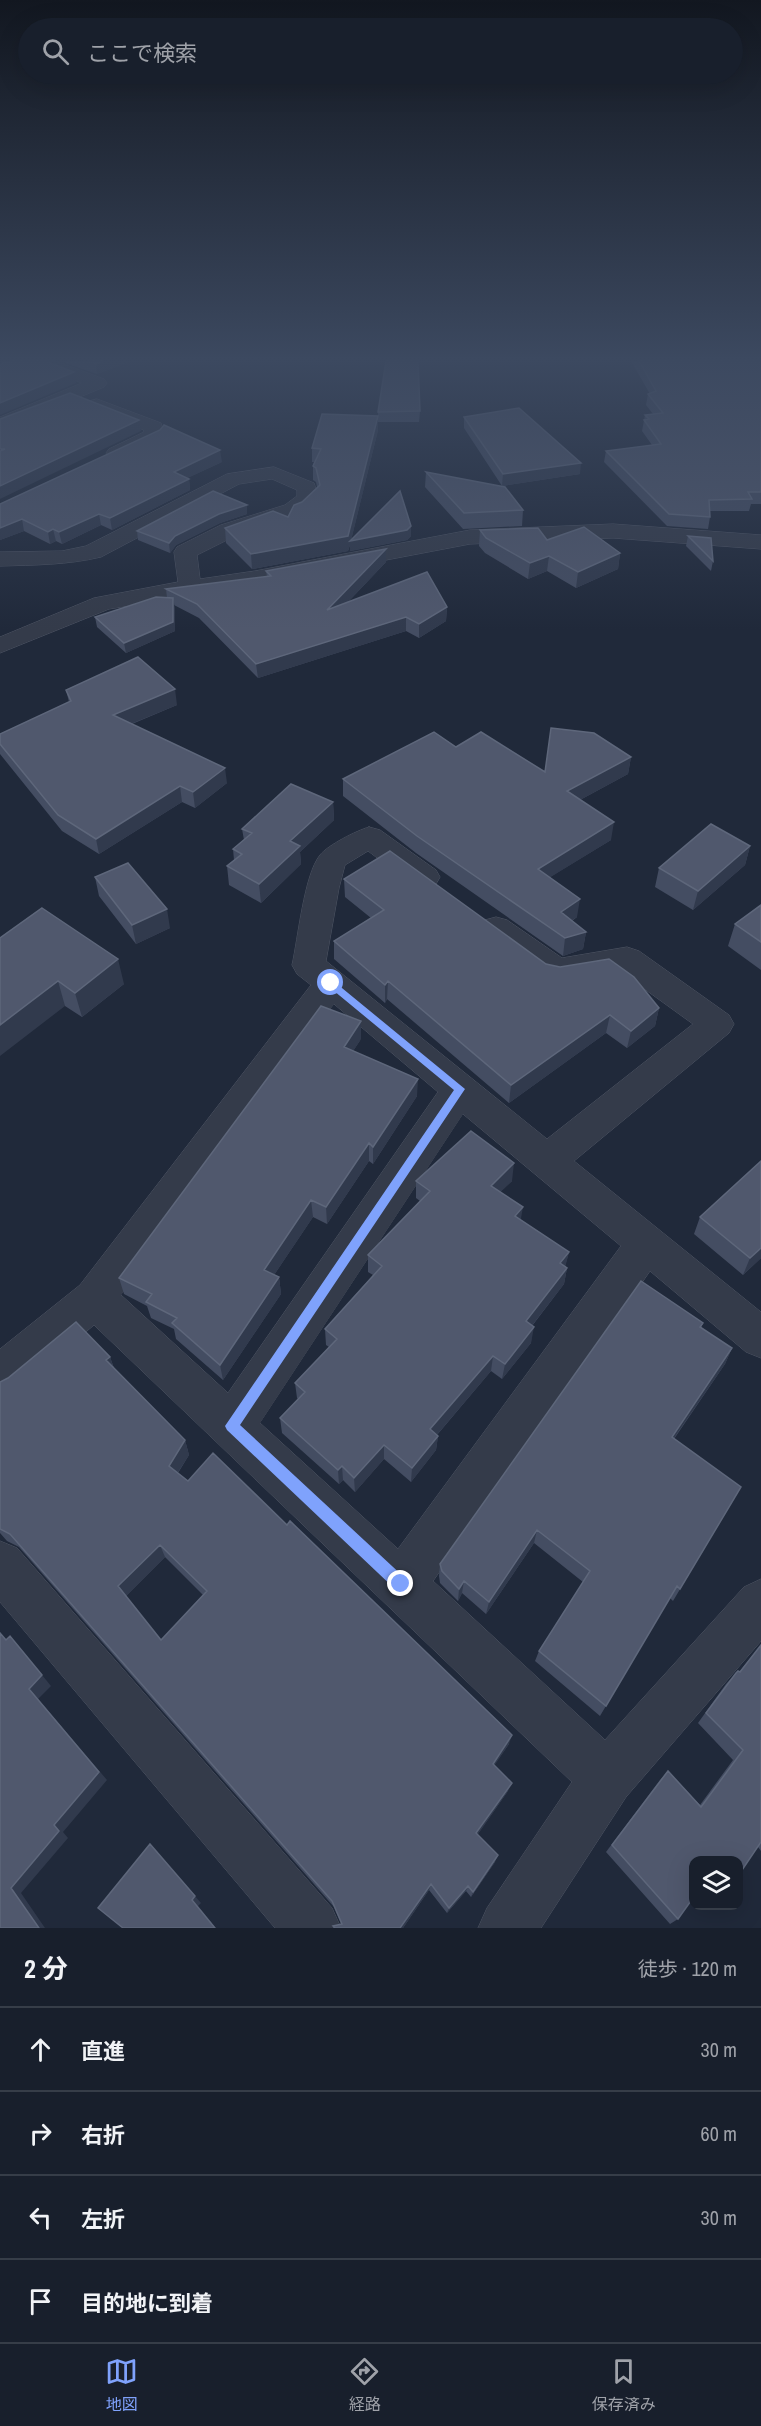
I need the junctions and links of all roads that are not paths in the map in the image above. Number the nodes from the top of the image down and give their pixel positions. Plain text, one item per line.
1 (120, 451) edge
2 (103, 459) edge
3 (761, 542) edge
4 (0, 559) edge
5 (190, 587) junction
6 (0, 646) edge
7 (331, 983) junction
8 (460, 1089) junction
9 (547, 1161) junction
10 (646, 1244) junction
11 (95, 1298) junction
12 (761, 1338) edge
13 (0, 1376) edge
14 (231, 1426) junction
15 (0, 1565) edge
16 (401, 1584) junction
17 (761, 1605) edge
18 (607, 1778) junction
19 (312, 1928) edge
20 (507, 1928) edge

1 - 2 street
3 - 5 street
4 - 5 street
5 - 6 street
7 - 8 street
7 - 9 street
7 - 11 street
8 - 9 street
8 - 14 street
9 - 10 street
10 - 12 street
10 - 16 street
11 - 13 street
11 - 14 street
14 - 16 street
15 - 19 street
16 - 18 street
17 - 18 street
18 - 20 street

